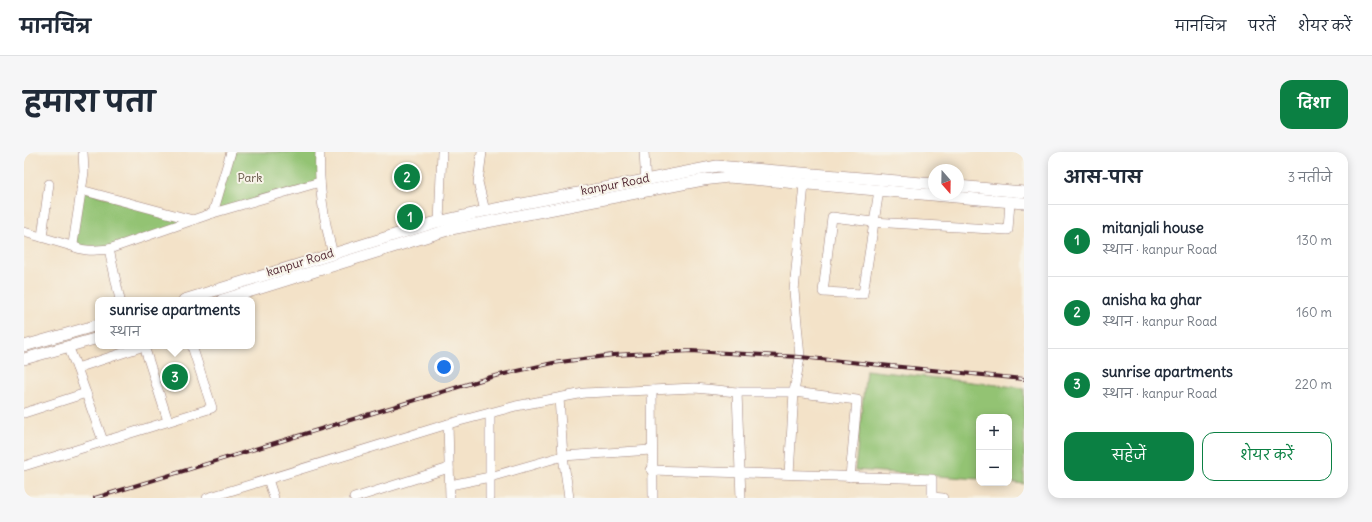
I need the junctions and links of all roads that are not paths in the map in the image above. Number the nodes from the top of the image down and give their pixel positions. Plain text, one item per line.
1 (83, 152) edge
2 (232, 152) edge
3 (320, 152) edge
4 (442, 152) edge
5 (482, 152) edge
6 (644, 152) edge
7 (899, 180) junction
8 (320, 182) junction
9 (928, 183) edge
10 (49, 184) dead end
11 (804, 184) junction
12 (646, 185) junction
13 (964, 187) edge
14 (81, 190) junction
15 (879, 190) junction
16 (896, 192) junction
17 (1024, 192) edge
18 (1010, 201) junction
19 (1024, 202) edge
20 (485, 211) junction
21 (213, 214) junction
22 (193, 220) junction
23 (439, 222) junction
24 (873, 222) junction
25 (24, 232) edge
26 (42, 237) junction
27 (75, 247) junction
28 (373, 248) junction
29 (109, 249) junction
30 (328, 260) junction
31 (119, 297) edge
32 (195, 297) edge
33 (230, 297) edge
34 (95, 326) edge
35 (95, 339) edge
36 (24, 346) edge
37 (68, 346) junction
38 (135, 349) edge
39 (145, 349) edge
40 (193, 349) edge
41 (24, 359) edge
42 (77, 368) junction
43 (652, 390) junction
44 (737, 392) junction
45 (794, 392) junction
46 (86, 393) junction
47 (559, 398) junction
48 (490, 413) junction
49 (24, 414) edge
50 (168, 421) junction
51 (448, 424) junction
52 (103, 441) junction
53 (651, 450) junction
54 (563, 456) junction
55 (24, 466) edge
56 (449, 468) junction
57 (651, 470) junction
58 (740, 473) junction
59 (789, 474) junction
60 (850, 476) junction
61 (490, 477) junction
62 (268, 479) junction
63 (450, 485) junction
64 (932, 497) edge
65 (206, 498) edge
66 (274, 498) edge
67 (354, 498) edge
68 (450, 498) edge
69 (490, 498) edge
70 (569, 498) edge
71 (653, 498) edge
72 (741, 498) edge
73 (943, 498) edge

1 - 14 street
2 - 21 street
3 - 8 street
4 - 23 street
5 - 20 street
6 - 12 street
7 - 9 street
7 - 12 street
7 - 16 street
8 - 21 street
8 - 30 street
10 - 26 street
11 - 12 street, kanpur Road
11 - 15 street, kanpur Road
11 - 45 street
12 - 20 street
12 - 28 street, kanpur Road
13 - 17 street
14 - 22 street
14 - 27 street
15 - 16 street, kanpur Road
15 - 24 street
16 - 18 street, kanpur Road
18 - 19 street, kanpur Road
18 - 24 street
20 - 23 street
21 - 22 street
22 - 29 street
23 - 28 street
24 - 24 street
25 - 26 street
26 - 27 street
27 - 29 street
28 - 30 street, kanpur Road
29 - 31 street
30 - 32 street
30 - 33 street, kanpur Road
34 - 36 street
35 - 37 street
37 - 41 street
37 - 42 street
38 - 42 street
39 - 50 street
40 - 50 street
42 - 46 street
43 - 44 street
43 - 47 street
43 - 53 street
44 - 45 street
44 - 58 street
45 - 59 street
45 - 60 street
46 - 49 street
46 - 52 street
47 - 48 street
47 - 54 street
48 - 51 street
48 - 61 street
50 - 52 street
51 - 56 street
51 - 62 street
52 - 55 street
53 - 54 street
53 - 57 street
54 - 61 street
54 - 70 street
56 - 63 street
56 - 67 street
57 - 58 street
57 - 71 street
58 - 59 street
58 - 72 street
59 - 60 street
60 - 64 street
61 - 63 street
61 - 69 street
62 - 65 street
62 - 66 street
63 - 68 street
64 - 73 street

